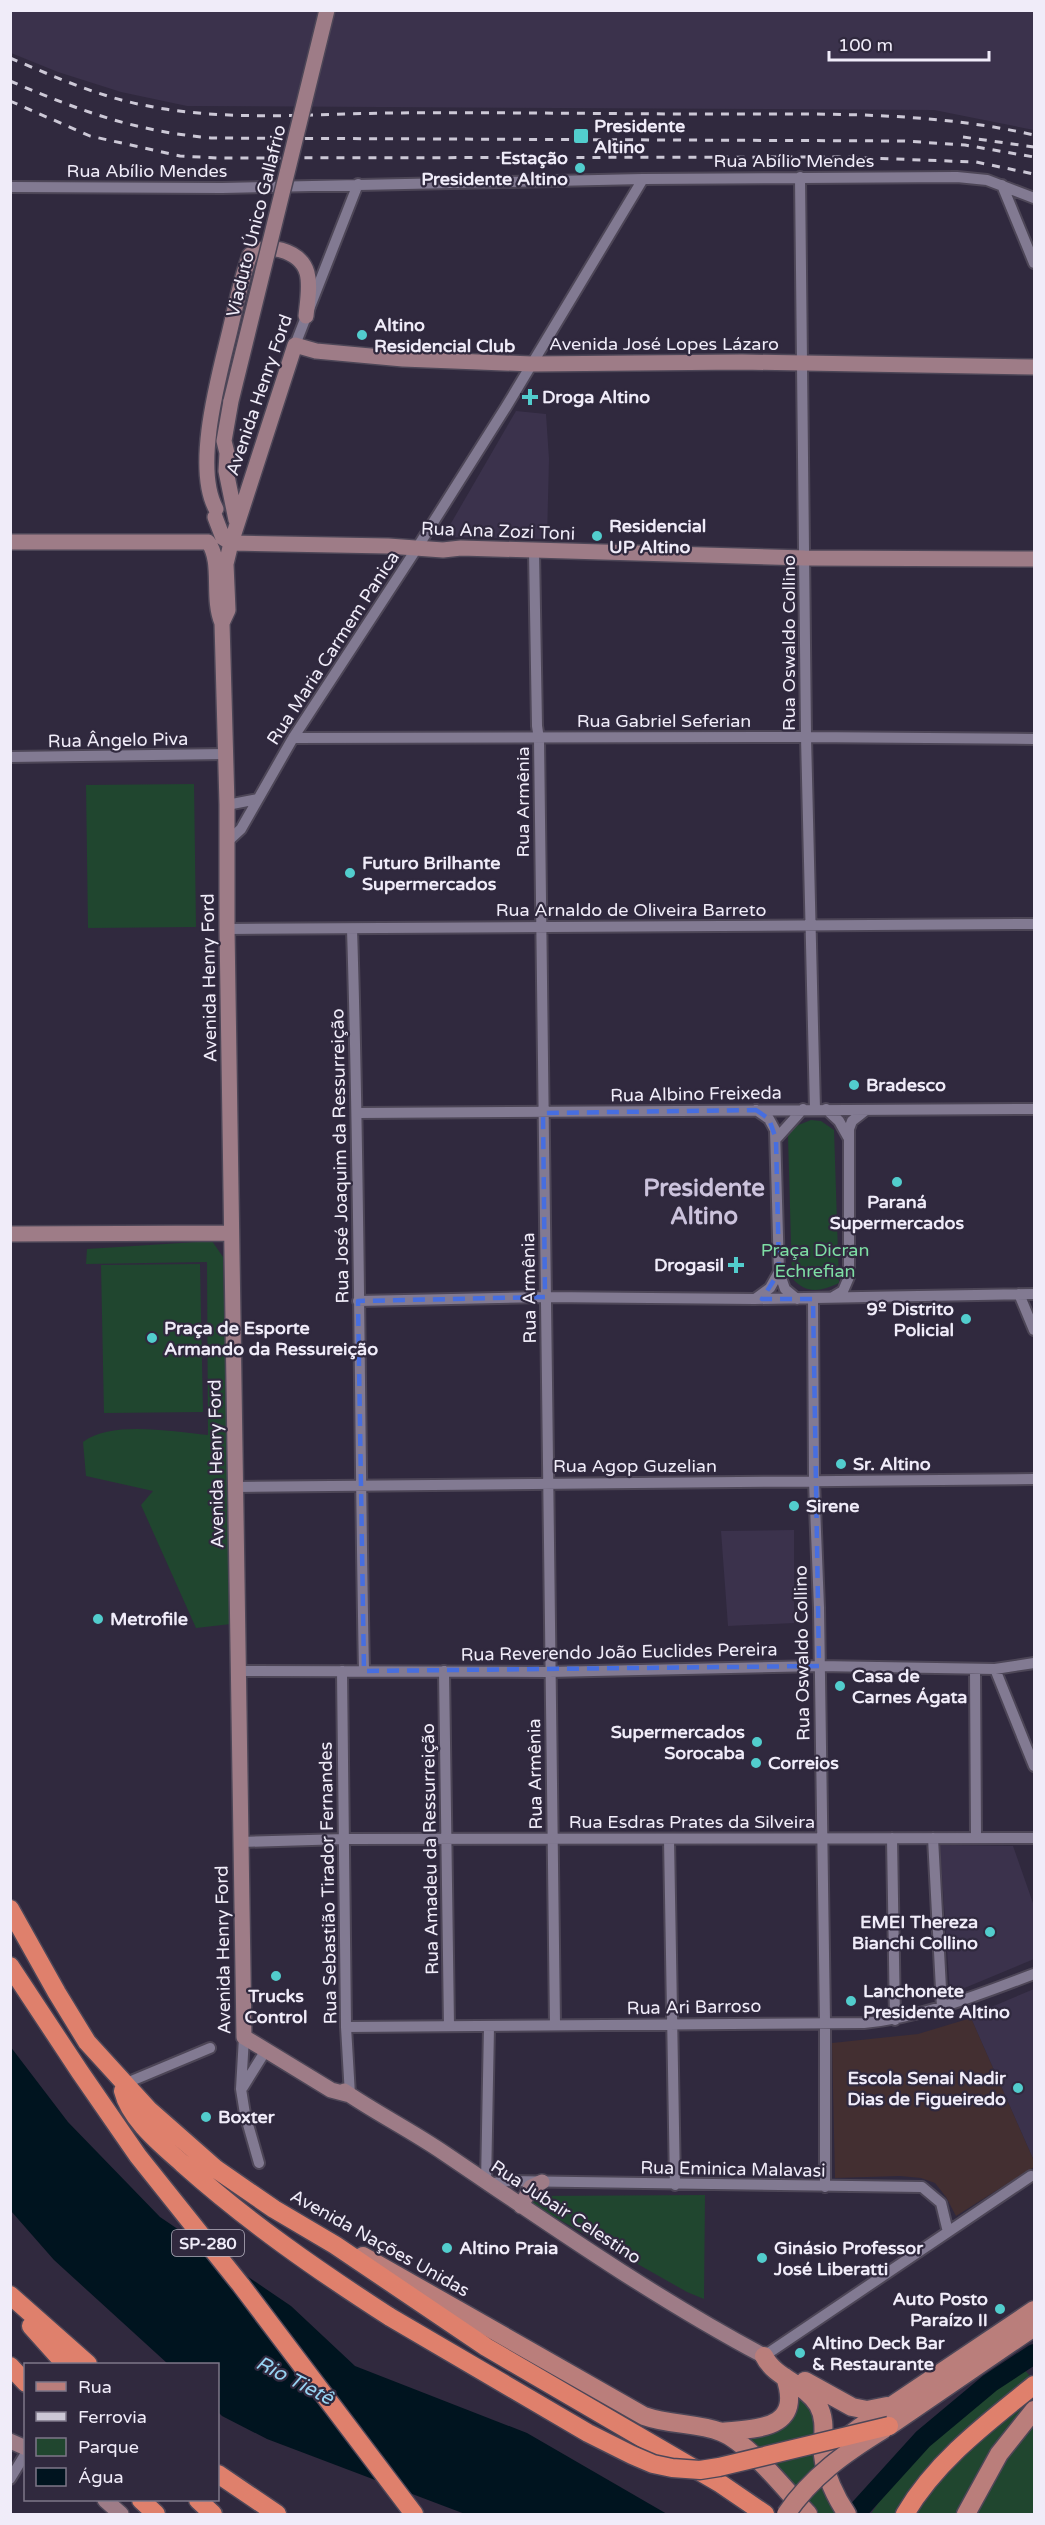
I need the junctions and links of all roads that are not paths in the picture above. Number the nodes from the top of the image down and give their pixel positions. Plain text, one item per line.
1 (327, 10) edge
2 (800, 177) junction
3 (643, 179) junction
4 (358, 184) junction
5 (1002, 185) junction
6 (10, 187) edge
7 (1035, 198) edge
8 (1035, 263) edge
9 (306, 316) junction
10 (295, 345) junction
11 (801, 363) junction
12 (532, 364) junction
13 (1035, 367) edge
14 (224, 441) junction
15 (216, 513) junction
16 (234, 533) junction
17 (10, 542) edge
18 (208, 542) junction
19 (417, 548) junction
20 (534, 551) junction
21 (805, 558) junction
22 (1035, 559) edge
23 (222, 623) junction
24 (806, 737) junction
25 (293, 738) junction
26 (539, 739) junction
27 (1035, 740) edge
28 (225, 753) junction
29 (10, 757) edge
30 (258, 799) junction
31 (227, 805) junction
32 (227, 842) junction
33 (1035, 924) edge
34 (810, 925) junction
35 (540, 927) junction
36 (352, 928) junction
37 (227, 929) junction
38 (803, 1109) junction
39 (821, 1109) junction
40 (1035, 1109) edge
41 (756, 1110) junction
42 (866, 1110) junction
43 (358, 1113) junction
44 (543, 1113) junction
45 (848, 1137) junction
46 (776, 1139) junction
47 (231, 1233) junction
48 (10, 1234) edge
49 (779, 1272) junction
50 (849, 1277) junction
51 (1019, 1294) junction
52 (1035, 1294) edge
53 (545, 1297) junction
54 (830, 1298) junction
55 (862, 1298) junction
56 (755, 1299) junction
57 (796, 1299) junction
58 (813, 1299) junction
59 (358, 1301) junction
60 (1035, 1330) edge
61 (1035, 1479) edge
62 (814, 1481) junction
63 (549, 1483) junction
64 (361, 1484) junction
65 (235, 1487) junction
66 (1035, 1663) edge
67 (819, 1666) junction
68 (975, 1669) junction
69 (994, 1669) junction
70 (239, 1671) junction
71 (342, 1671) junction
72 (364, 1671) junction
73 (444, 1671) junction
74 (549, 1672) junction
75 (1035, 1766) edge
76 (821, 1838) junction
77 (892, 1838) junction
78 (933, 1838) junction
79 (976, 1838) junction
80 (1035, 1838) edge
81 (345, 1839) junction
82 (447, 1839) junction
83 (553, 1839) junction
84 (669, 1839) junction
85 (241, 1842) junction
86 (10, 1909) edge
87 (10, 1966) edge
88 (1035, 1974) edge
89 (942, 2008) junction
90 (894, 2020) junction
91 (825, 2022) junction
92 (673, 2024) junction
93 (555, 2025) junction
94 (449, 2026) junction
95 (346, 2027) junction
96 (489, 2027) junction
97 (244, 2032) junction
98 (210, 2048) dead end
99 (266, 2050) junction
100 (122, 2081) junction
101 (241, 2090) junction
102 (350, 2095) junction
103 (259, 2163) dead end
104 (1031, 2176) dead end
105 (542, 2182) junction
106 (488, 2185) junction
107 (675, 2185) junction
108 (825, 2187) junction
109 (521, 2206) junction
110 (948, 2232) junction
111 (335, 2245) junction
112 (10, 2295) edge
113 (10, 2302) edge
114 (1035, 2310) edge
115 (1035, 2327) edge
116 (764, 2356) junction
117 (64, 2363) edge
118 (87, 2363) edge
119 (10, 2366) edge
120 (785, 2377) junction
121 (24, 2381) edge
122 (1035, 2385) edge
123 (891, 2408) junction
124 (1035, 2410) edge
125 (889, 2426) junction
126 (721, 2432) junction
127 (10, 2441) edge
128 (24, 2447) edge
129 (24, 2455) edge
130 (823, 2455) junction
131 (219, 2475) edge
132 (10, 2478) edge
133 (107, 2501) edge
134 (143, 2501) edge
135 (200, 2501) edge
136 (843, 2509) edge
137 (121, 2514) edge
138 (156, 2514) edge
139 (213, 2514) edge
140 (277, 2514) edge
141 (414, 2514) edge
142 (765, 2514) edge
143 (786, 2514) edge
144 (808, 2514) edge
145 (905, 2514) edge
146 (966, 2514) edge

1 - 14 main road, Viaduto Único Gallafrio, bridge
2 - 3 street, Rua Abílio Mendes
2 - 5 street, Rua Abílio Mendes
2 - 11 street, Rua Oswaldo Collino
3 - 4 street, Rua Abílio Mendes
3 - 12 street, Rua Maria Carmem Panica
4 - 6 street, Rua Abílio Mendes
4 - 9 street, Avenida Henry Ford
5 - 7 street, Rua Abílio Mendes
5 - 8 street
9 - 10 street, Avenida Henry Ford
9 - 15 main road
10 - 12 main road, Avenida José Lopes Lázaro
10 - 16 main road, Avenida Henry Ford
11 - 12 main road, Avenida José Lopes Lázaro
11 - 13 main road, Avenida José Lopes Lázaro
11 - 21 street, Rua Oswaldo Collino
12 - 19 street, Rua Maria Carmem Panica
14 - 15 main road, Viaduto Único Gallafrio
14 - 16 main road, Viaduto Único Gallafrio
15 - 16 main road
15 - 18 main road, Viaduto Único Gallafrio
16 - 19 main road, Rua Ana Zozi Toni
16 - 23 main road, Avenida Henry Ford
17 - 18 main road
18 - 23 main road, Avenida Henry Ford
19 - 20 main road, Rua Ana Zozi Toni
19 - 25 street, Rua Maria Carmem Panica
20 - 21 main road, Rua Ana Zozi Toni
20 - 26 street, Rua Armênia
21 - 22 main road, Rua Ana Zozi Toni
21 - 24 street, Rua Oswaldo Collino
23 - 28 main road, Avenida Henry Ford
24 - 26 street, Rua Gabriel Seferian
24 - 27 street, Rua Gabriel Seferian
24 - 34 street, Rua Oswaldo Collino
25 - 26 street, Rua Gabriel Seferian
25 - 30 street, Rua Maria Carmem Panica
26 - 35 street, Rua Armênia
28 - 29 street, Rua Ângelo Piva
28 - 31 main road, Avenida Henry Ford
30 - 31 street
30 - 32 street, Rua Maria Carmem Panica
31 - 32 main road, Avenida Henry Ford
32 - 37 main road, Avenida Henry Ford
33 - 34 street, Rua Arnaldo de Oliveira Barreto
34 - 35 street, Rua Arnaldo de Oliveira Barreto
34 - 39 street, Rua Oswaldo Collino
35 - 36 street, Rua Arnaldo de Oliveira Barreto
35 - 44 street, Rua Armênia
36 - 37 street, Rua Arnaldo de Oliveira Barreto
36 - 43 street, Rua José Joaquim da Ressurreição
37 - 47 main road, Avenida Henry Ford
38 - 39 street, Rua Albino Freixeda
38 - 41 street, Rua Albino Freixeda
38 - 46 street
39 - 42 street, Rua Albino Freixeda
39 - 45 street
40 - 42 street, Rua Albino Freixeda
41 - 44 street, Rua Albino Freixeda
41 - 46 street
42 - 45 street
43 - 44 street, Rua Albino Freixeda
43 - 59 street, Rua José Joaquim da Ressurreição
44 - 53 street, Rua Armênia
45 - 50 street
46 - 49 street
47 - 48 main road
47 - 65 main road, Avenida Henry Ford
49 - 56 street
49 - 57 street
50 - 54 street
50 - 55 street
51 - 52 street
51 - 55 street
51 - 60 street
53 - 56 street
53 - 59 street
53 - 63 street, Rua Armênia
54 - 55 street
54 - 58 street
56 - 57 street
57 - 58 street
58 - 62 street, Rua Oswaldo Collino
59 - 64 street, Rua José Joaquim da Ressurreição
61 - 62 street, Rua Agop Guzelian
62 - 63 street, Rua Agop Guzelian
62 - 67 street, Rua Oswaldo Collino
63 - 64 street, Rua Agop Guzelian
63 - 74 street, Rua Armênia
64 - 65 street, Rua Agop Guzelian
64 - 72 street, Rua José Joaquim da Ressurreição
65 - 70 main road, Avenida Henry Ford
66 - 69 street, Rua Reverendo João Euclides Pereira
67 - 68 street, Rua Reverendo João Euclides Pereira
67 - 74 street, Rua Reverendo João Euclides Pereira
67 - 76 street, Rua Oswaldo Collino
68 - 69 street, Rua Reverendo João Euclides Pereira
68 - 79 street
69 - 75 street
70 - 71 street, Rua Reverendo João Euclides Pereira
70 - 85 main road, Avenida Henry Ford
71 - 72 street, Rua Reverendo João Euclides Pereira
71 - 81 street, Rua Sebastião Tirador Fernandes
72 - 73 street, Rua Reverendo João Euclides Pereira
73 - 74 street, Rua Reverendo João Euclides Pereira
73 - 82 street, Rua Amadeu da Ressurreição
74 - 83 street, Rua Armênia
76 - 77 street, Rua Esdras Prates da Silveira
76 - 84 street, Rua Esdras Prates da Silveira
76 - 91 street, Rua Oswaldo Collino
77 - 78 street, Rua Esdras Prates da Silveira
77 - 90 street
78 - 79 street, Rua Esdras Prates da Silveira
78 - 89 street
79 - 80 street, Rua Esdras Prates da Silveira
81 - 82 street, Rua Esdras Prates da Silveira
81 - 85 street, Rua Esdras Prates da Silveira
81 - 95 street, Rua Sebastião Tirador Fernandes
82 - 83 street, Rua Esdras Prates da Silveira
82 - 94 street, Rua Amadeu da Ressurreição
83 - 84 street, Rua Esdras Prates da Silveira
83 - 93 street, Rua Armênia
84 - 92 street
85 - 97 main road, Avenida Henry Ford
86 - 100 highway, Avenida Nações Unidas
87 - 141 highway, SP-280
88 - 89 street, Rua Ari Barroso
89 - 90 street, Rua Ari Barroso
90 - 91 street, Rua Ari Barroso
91 - 92 street, Rua Ari Barroso
91 - 108 street, Rua Oswaldo Collino
92 - 93 street, Rua Ari Barroso
92 - 107 street
93 - 96 street, Rua Ari Barroso
94 - 95 street, Rua Ari Barroso
94 - 96 street, Rua Ari Barroso
95 - 102 street, Rua Sebastião Tirador Fernandes
96 - 106 street
97 - 99 main road, Rua Jubair Celestino
97 - 101 street, Avenida Henry Ford
97 - 102 main road, Rua Jubair Celestino
98 - 100 street
99 - 101 street
99 - 102 main road, Rua Jubair Celestino
100 - 111 highway, Avenida Nações Unidas
100 - 125 highway, bridge
101 - 103 street, Avenida Henry Ford
102 - 106 main road, Rua Jubair Celestino
104 - 110 street
105 - 106 street, Rua Eminica Malavasi
105 - 107 street, Rua Eminica Malavasi
105 - 109 main road
106 - 109 main road, Rua Jubair Celestino
107 - 108 street, Rua Eminica Malavasi
108 - 110 street, Rua Eminica Malavasi
109 - 116 main road, Rua Jubair Celestino
110 - 116 street
111 - 126 main road, Avenida Nações Unidas
111 - 142 highway, bridge
112 - 118 highway
113 - 117 highway
114 - 123 main road
115 - 125 main road
116 - 120 main road
116 - 123 main road
119 - 121 highway
120 - 126 main road
120 - 130 main road
122 - 145 highway
123 - 130 main road
124 - 146 main road
125 - 143 main road, bridge
126 - 144 main road, Avenida Nações Unidas
127 - 128 main road
129 - 132 street
130 - 136 main road
131 - 140 highway
133 - 137 main road
134 - 138 highway
135 - 139 highway

